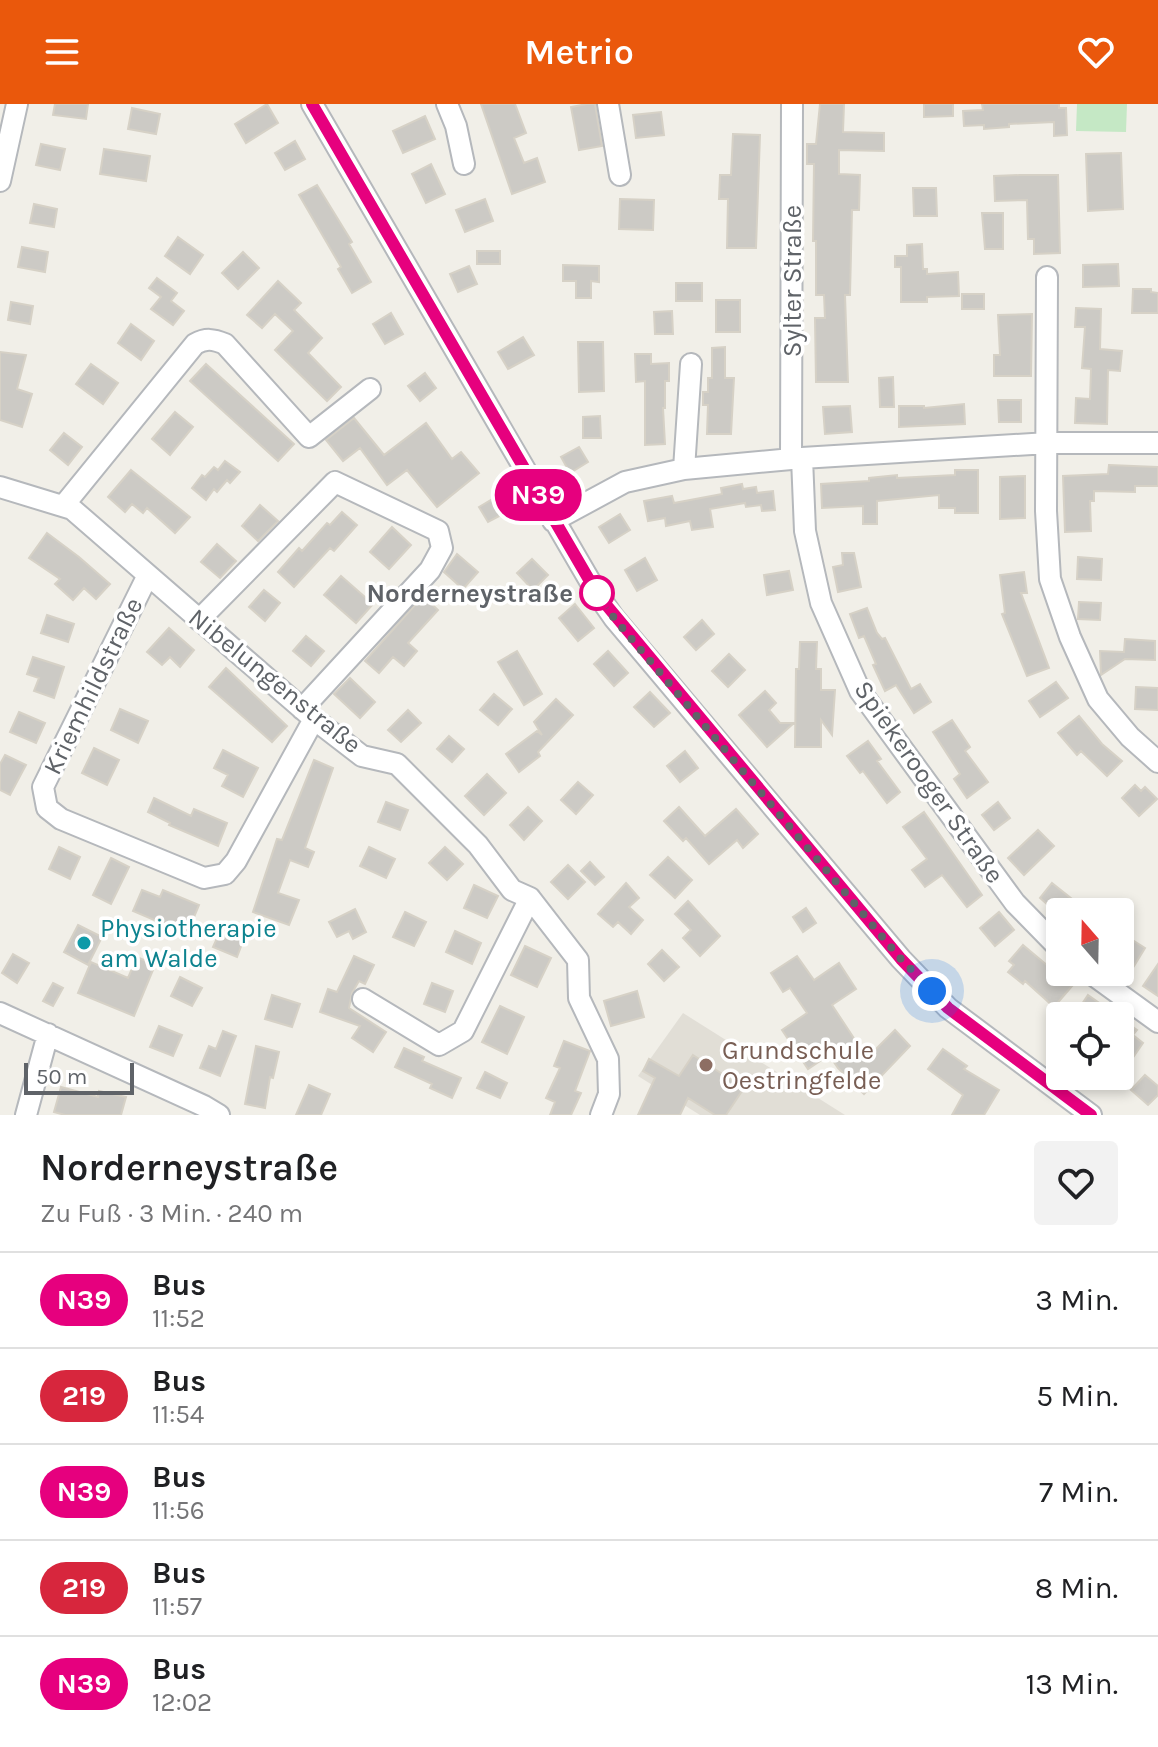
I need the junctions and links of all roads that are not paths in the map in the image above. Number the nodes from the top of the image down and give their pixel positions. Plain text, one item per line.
1 (17, 104) edge
2 (312, 104) edge
3 (447, 104) edge
4 (608, 104) edge
5 (792, 104) edge
6 (464, 164) dead end
7 (620, 175) dead end
8 (0, 181) edge
9 (1047, 277) dead end
10 (691, 364) dead end
11 (370, 389) dead end
12 (1048, 443) junction
13 (1158, 443) edge
14 (797, 459) junction
15 (684, 469) junction
16 (0, 487) edge
17 (64, 505) junction
18 (553, 521) junction
19 (148, 575) junction
20 (199, 620) junction
21 (308, 714) junction
22 (1158, 762) edge
23 (530, 898) junction
24 (1046, 935) edge
25 (1108, 986) edge
26 (363, 999) dead end
27 (0, 1013) edge
28 (1158, 1022) edge
29 (48, 1034) junction
30 (26, 1115) edge
31 (219, 1115) edge
32 (601, 1115) edge
33 (1091, 1115) edge

1 - 8 street
2 - 18 street
3 - 6 street
4 - 7 street
5 - 14 street, Sylter Straße
9 - 12 street
10 - 15 street
11 - 17 street
12 - 13 street
12 - 14 street
12 - 22 street
14 - 15 street
14 - 24 street, Spiekerooger Straße
15 - 18 street
16 - 17 street, Nibelungenstraße
17 - 19 street, Nibelungenstraße
18 - 33 street
19 - 20 street, Nibelungenstraße
19 - 21 street, Kriemhildstraße
20 - 21 street, Nibelungenstraße
20 - 21 street
21 - 23 street, Nibelungenstraße
23 - 26 street
23 - 32 street, Nibelungenstraße
25 - 28 street
27 - 29 street
29 - 30 street
29 - 31 street

